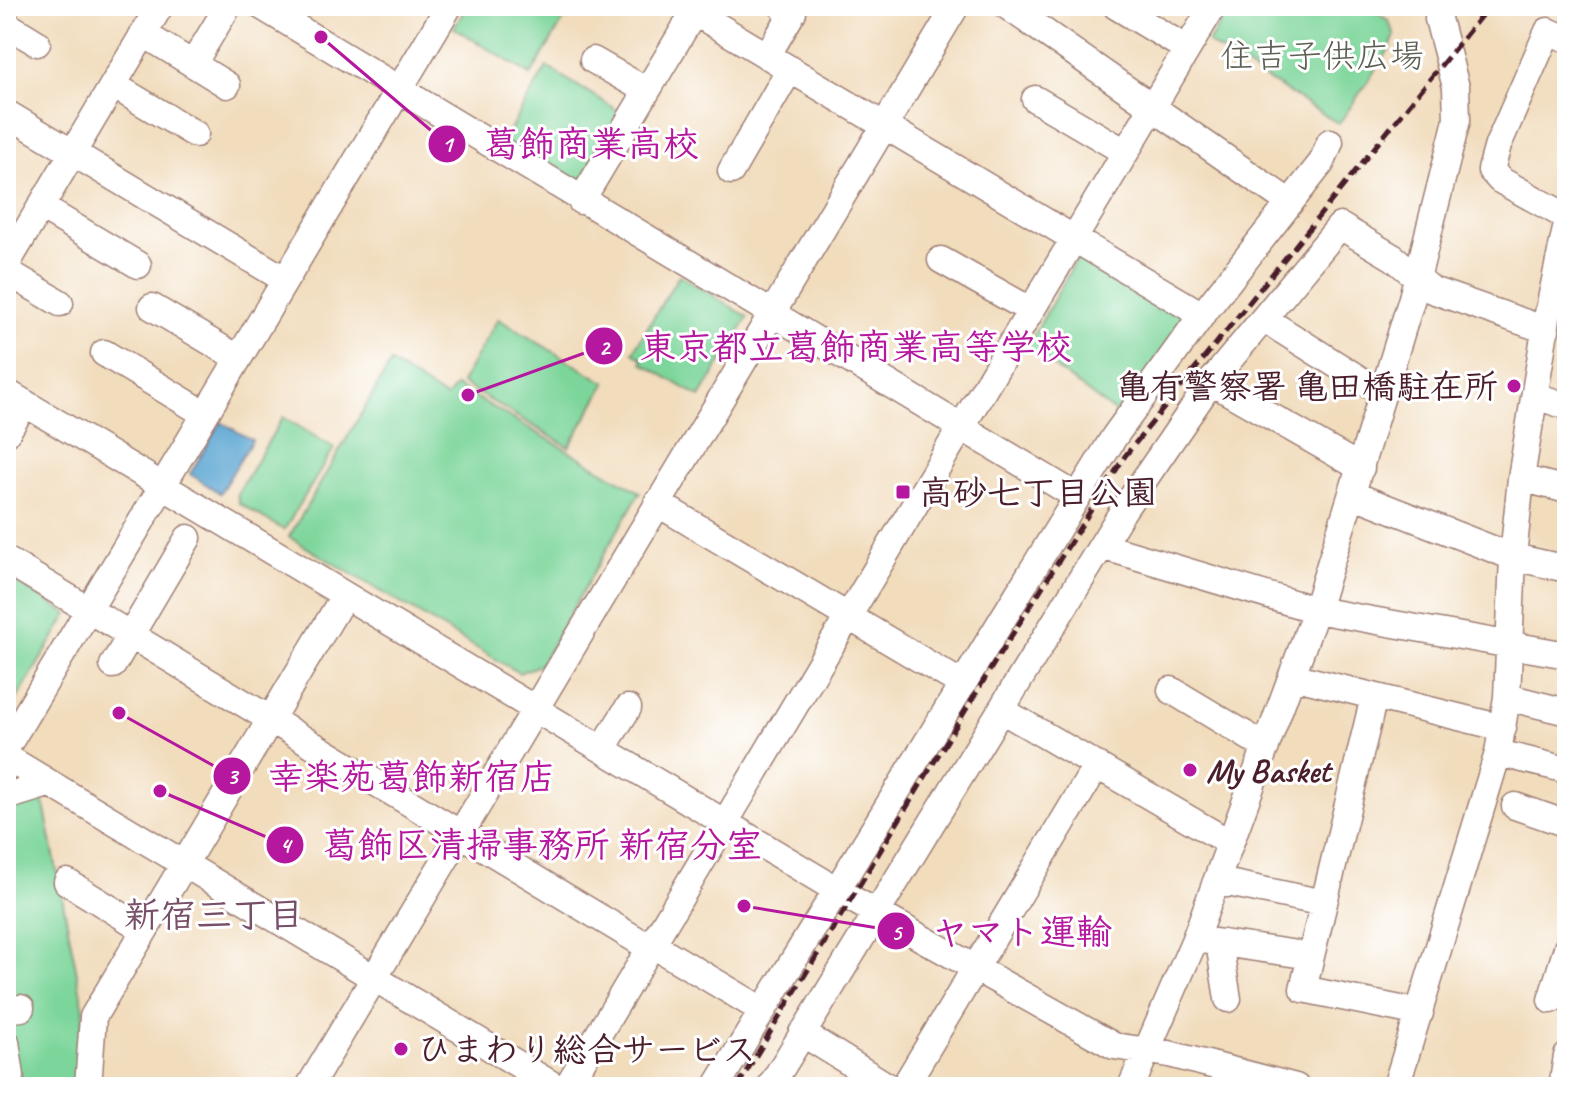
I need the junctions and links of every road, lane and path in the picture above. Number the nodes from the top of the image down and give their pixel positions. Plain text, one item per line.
1 (160, 6) edge
2 (228, 6) edge
3 (261, 6) edge
4 (449, 6) edge
5 (782, 6) edge
6 (956, 6) edge
7 (1007, 6) edge
8 (1116, 6) edge
9 (1213, 6) edge
10 (1439, 6) edge
11 (692, 8) edge
12 (6, 24) edge
13 (144, 34) junction
14 (1567, 39) edge
15 (37, 43) dead end
16 (1187, 49) junction
17 (767, 56) junction
18 (593, 60) dead end
19 (193, 64) junction
20 (790, 69) junction
21 (113, 85) junction
22 (227, 85) dead end
23 (398, 90) junction
24 (647, 91) junction
25 (1035, 99) dead end
26 (1152, 108) junction
27 (6, 113) edge
28 (884, 125) junction
29 (195, 134) dead end
30 (1330, 142) dead end
31 (73, 152) junction
32 (1125, 152) junction
33 (731, 171) dead end
34 (581, 201) junction
35 (1290, 203) junction
36 (41, 207) junction
37 (1566, 229) edge
38 (1073, 237) junction
39 (941, 260) dead end
40 (6, 265) edge
41 (138, 265) dead end
42 (6, 271) edge
43 (284, 279) junction
44 (1417, 279) junction
45 (60, 303) dead end
46 (152, 307) dead end
47 (1030, 310) junction
48 (770, 314) junction
49 (1202, 315) junction
50 (1552, 317) edge
51 (1264, 319) junction
52 (104, 353) dead end
53 (238, 358) junction
54 (1211, 382) junction
55 (1383, 394) junction
56 (1535, 396) junction
57 (15, 398) edge
58 (1567, 406) edge
59 (205, 414) junction
60 (960, 428) junction
61 (6, 434) edge
62 (1361, 468) junction
63 (1521, 478) junction
64 (162, 484) junction
65 (1567, 490) edge
66 (1354, 495) junction
67 (1076, 496) junction
68 (657, 503) junction
69 (1124, 509) junction
70 (188, 538) dead end
71 (1102, 546) junction
72 (1139, 555) junction
73 (1513, 557) junction
74 (6, 560) edge
75 (1567, 569) edge
76 (344, 596) junction
77 (88, 608) junction
78 (1316, 610) junction
79 (848, 616) junction
80 (131, 634) junction
81 (1509, 645) junction
82 (1567, 655) edge
83 (113, 665) dead end
84 (1292, 676) junction
85 (962, 684) junction
86 (1171, 690) dead end
87 (1374, 697) junction
88 (1507, 697) junction
89 (535, 707) junction
90 (628, 708) dead end
91 (1003, 711) junction
92 (1567, 712) edge
93 (270, 720) junction
94 (1500, 740) junction
95 (1266, 747) junction
96 (603, 748) junction
97 (6, 750) edge
98 (1097, 765) junction
99 (1567, 770) edge
100 (48, 784) junction
101 (6, 797) edge
102 (1515, 806) dead end
103 (725, 822) junction
104 (1567, 824) edge
105 (461, 833) junction
106 (1230, 843) junction
107 (183, 866) junction
108 (67, 882) dead end
109 (1215, 884) junction
110 (836, 889) junction
111 (1324, 903) junction
112 (877, 913) junction
113 (145, 930) junction
114 (1195, 939) junction
115 (1223, 943) junction
116 (650, 946) junction
117 (1567, 948) edge
118 (1311, 956) junction
119 (974, 968) junction
120 (374, 978) junction
121 (1228, 999) dead end
122 (1551, 1000) dead end
123 (762, 1010) junction
124 (1420, 1013) junction
125 (802, 1033) junction
126 (6, 1042) edge
127 (1148, 1052) junction
128 (1567, 1056) edge
129 (6, 1082) edge
130 (88, 1087) edge
131 (309, 1087) edge
132 (556, 1087) edge
133 (567, 1087) edge
134 (716, 1087) edge
135 (770, 1087) edge
136 (889, 1087) edge
137 (904, 1087) edge
138 (1131, 1087) edge
139 (1292, 1087) edge
140 (1396, 1087) edge
141 (1562, 1087) edge

1 - 13 street
2 - 19 street
3 - 23 street
4 - 23 street
5 - 17 street
6 - 28 street
7 - 26 street
8 - 16 street
9 - 16 street
10 - 44 street
11 - 17 street
11 - 24 street
12 - 15 street
13 - 19 street
13 - 21 street
14 - 37 street
16 - 26 street
17 - 20 street
18 - 24 street
19 - 22 street
20 - 28 street
20 - 33 street
21 - 29 street
21 - 31 street
23 - 34 street
23 - 43 street
24 - 34 street
25 - 32 street
26 - 32 street
26 - 35 street
27 - 31 street
28 - 38 street
28 - 48 street
30 - 35 street
31 - 36 street
31 - 43 street
32 - 38 street
34 - 48 street
35 - 49 street
36 - 40 street
36 - 41 street
37 - 50 street
38 - 47 street
38 - 49 street
39 - 47 street
42 - 45 street
43 - 53 street
44 - 50 street
44 - 51 street
44 - 55 street
46 - 53 street
47 - 60 street
48 - 60 street
48 - 68 street
49 - 67 street
50 - 56 street
51 - 54 street
51 - 55 street
52 - 59 street
53 - 59 street
54 - 62 street
54 - 69 street
55 - 62 street
56 - 58 street
56 - 63 street
57 - 61 street
57 - 64 street
59 - 64 street
60 - 67 street
60 - 79 street
62 - 66 street
63 - 65 street
63 - 73 street
64 - 76 street
64 - 77 street
66 - 73 street
66 - 78 street
67 - 85 street
68 - 79 street
68 - 89 street
69 - 71 street
69 - 72 street
70 - 80 street
71 - 72 street
71 - 91 street
72 - 78 street
73 - 75 street
73 - 81 street
74 - 77 street
76 - 89 street
76 - 93 street
77 - 80 street
77 - 97 street
78 - 81 street
78 - 84 street
79 - 85 street
79 - 103 street
80 - 83 street
80 - 93 street
81 - 82 street
81 - 88 street
84 - 87 street
84 - 95 street
85 - 110 street
86 - 95 street
87 - 94 street
87 - 111 street
88 - 92 street
88 - 94 street
89 - 96 street
89 - 105 street
90 - 96 street
91 - 98 street
91 - 112 street
93 - 105 street
93 - 107 street
94 - 99 street
94 - 124 street
95 - 106 street
96 - 103 street
97 - 100 street
98 - 106 street
98 - 119 street
100 - 101 street
100 - 107 street
102 - 104 street
103 - 110 street
103 - 116 street
105 - 116 street
105 - 120 street
106 - 109 street
107 - 113 street
107 - 120 street
108 - 113 street
109 - 111 street
109 - 114 street
110 - 112 street
110 - 123 street
111 - 118 street
112 - 119 street
112 - 125 street
113 - 130 street
114 - 115 street
114 - 127 street
115 - 118 street
115 - 121 street
116 - 123 street
116 - 133 street
117 - 122 street
118 - 124 street
119 - 127 street
119 - 137 street
120 - 131 street
120 - 132 street
123 - 134 street
124 - 140 street
125 - 135 street
125 - 136 street
126 - 129 street
127 - 138 street
127 - 139 street
128 - 141 street

